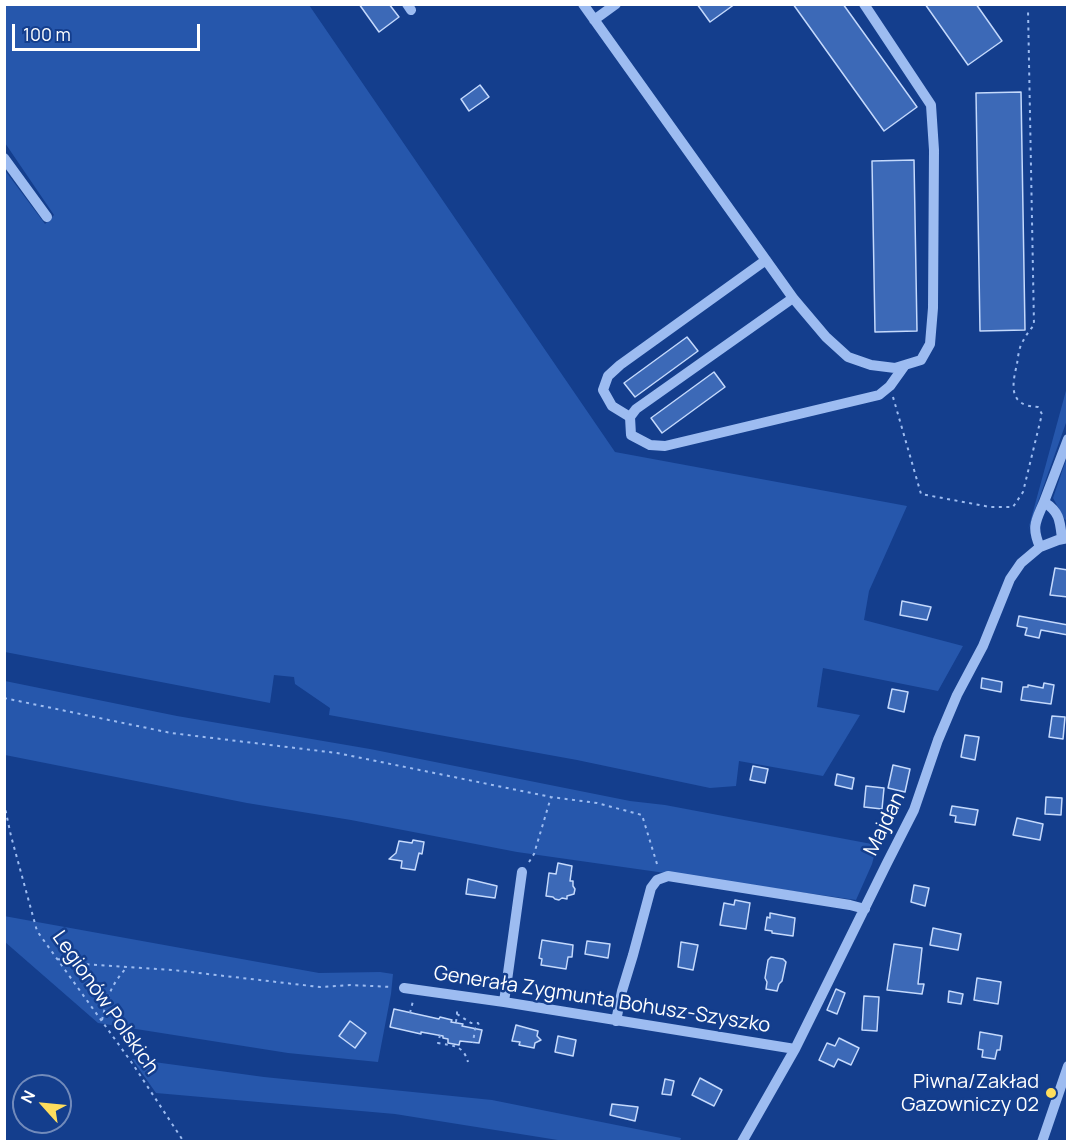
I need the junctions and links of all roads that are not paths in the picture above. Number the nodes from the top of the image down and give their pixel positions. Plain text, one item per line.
1 (583, 4) edge
2 (616, 4) edge
3 (865, 6) edge
4 (594, 20) junction
5 (4, 158) edge
6 (47, 217) dead end
7 (766, 260) junction
8 (793, 298) junction
9 (905, 365) junction
10 (630, 417) junction
11 (1068, 440) edge
12 (1044, 502) junction
13 (1065, 539) edge
14 (1040, 547) junction
15 (522, 872) road end
16 (865, 909) junction
17 (404, 988) road end
18 (504, 1002) junction
19 (616, 1021) junction
20 (795, 1049) junction
21 (1068, 1066) edge
22 (742, 1142) edge
23 (1042, 1142) edge

1 - 4 street
2 - 4 street
3 - 9 street
4 - 7 street
5 - 6 street
7 - 8 street
7 - 10 street
8 - 9 street
8 - 10 street
9 - 10 street
11 - 12 street
12 - 13 street
12 - 14 street
13 - 14 street, Majdan
14 - 16 street, Majdan
15 - 18 street
16 - 19 street
16 - 20 street, Majdan
17 - 18 street, Generała Zygmunta Bohusz-Szyszko
18 - 19 street, Generała Zygmunta Bohusz-Szyszko
19 - 20 street, Generała Zygmunta Bohusz-Szyszko
20 - 22 street, Majdan
21 - 23 street

